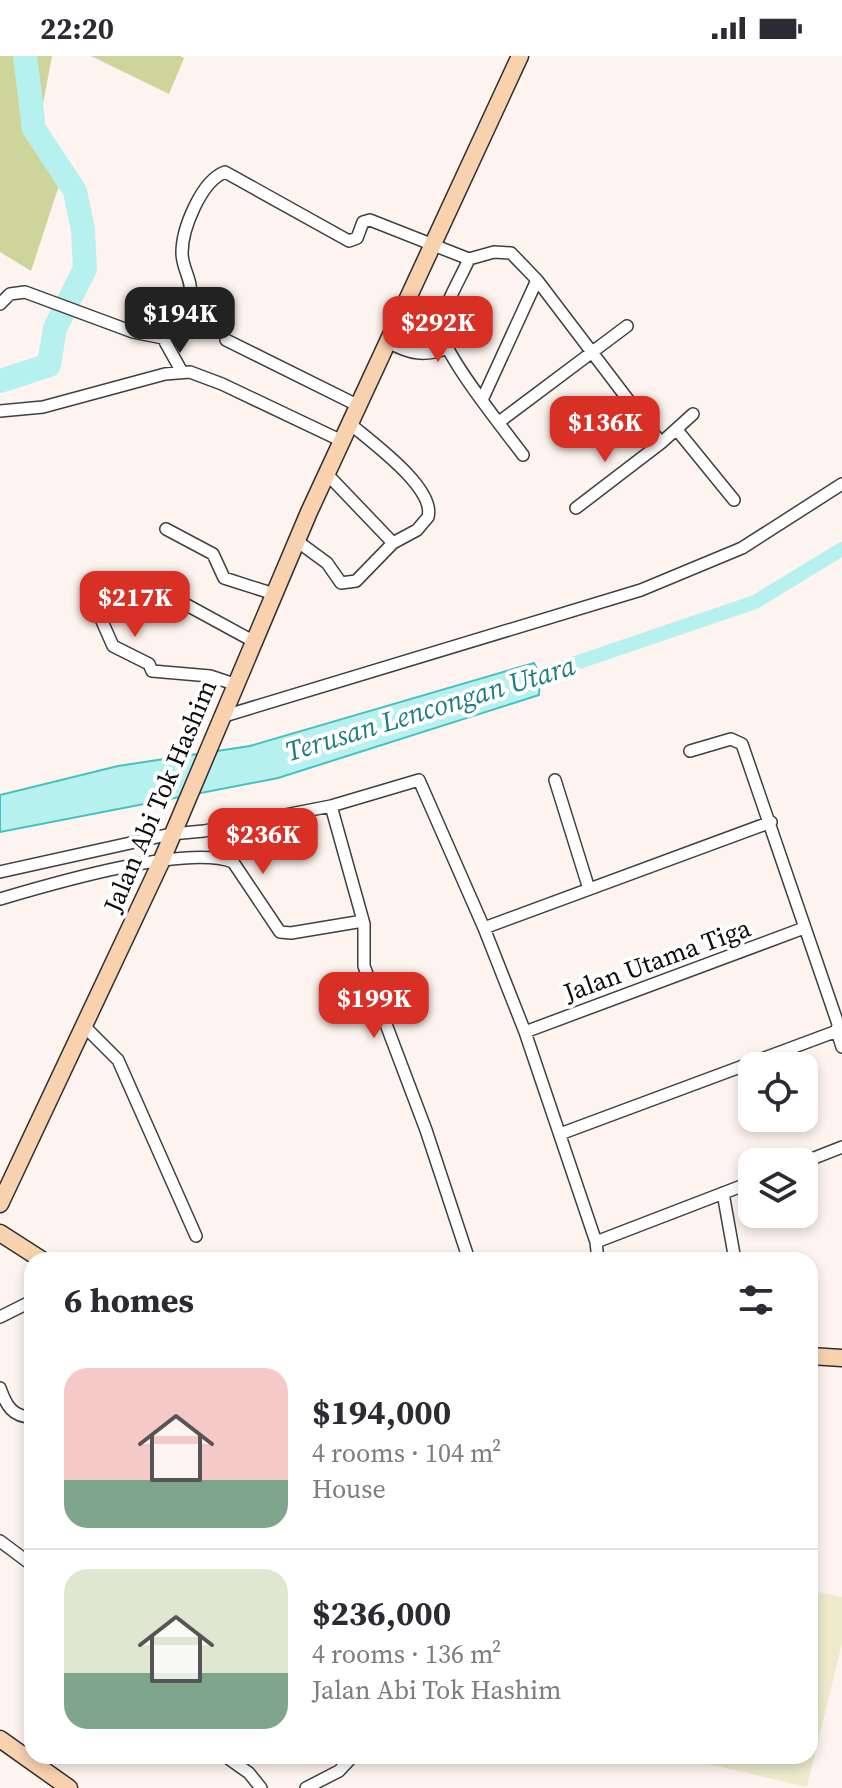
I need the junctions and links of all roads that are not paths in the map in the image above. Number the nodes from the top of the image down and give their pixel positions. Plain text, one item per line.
1 (520, 56) edge
2 (430, 246) junction
3 (469, 259) junction
4 (537, 280) junction
5 (0, 304) edge
6 (627, 326) dead end
7 (163, 338) junction
8 (226, 340) dead end
9 (388, 342) junction
10 (448, 348) junction
11 (592, 352) junction
12 (182, 372) junction
13 (482, 400) junction
14 (357, 405) junction
15 (0, 411) edge
16 (693, 414) dead end
17 (499, 422) junction
18 (349, 423) junction
19 (677, 430) junction
20 (342, 441) junction
21 (661, 443) junction
22 (523, 455) dead end
23 (327, 474) junction
24 (842, 484) edge
25 (734, 500) dead end
26 (576, 508) dead end
27 (166, 529) dead end
28 (297, 541) junction
29 (393, 543) junction
30 (274, 594) junction
31 (93, 601) dead end
32 (185, 604) dead end
33 (253, 641) junction
34 (234, 684) junction
35 (221, 717) junction
36 (690, 751) dead end
37 (555, 780) dead end
38 (331, 806) junction
39 (771, 822) junction
40 (175, 826) junction
41 (161, 862) junction
42 (0, 872) edge
43 (589, 889) junction
44 (0, 899) edge
45 (363, 921) junction
46 (484, 928) junction
47 (804, 928) junction
48 (83, 1025) junction
49 (837, 1031) junction
50 (525, 1032) junction
51 (842, 1047) edge
52 (560, 1134) junction
53 (842, 1147) edge
54 (818, 1156) edge
55 (5, 1181) edge
56 (738, 1187) edge
57 (723, 1193) junction
58 (0, 1204) edge
59 (0, 1233) edge
60 (196, 1236) dead end
61 (596, 1242) junction
62 (30, 1252) edge
63 (466, 1252) edge
64 (597, 1252) edge
65 (734, 1252) edge
66 (24, 1305) edge
67 (0, 1317) edge
68 (818, 1356) edge
69 (842, 1358) edge
70 (0, 1388) edge
71 (24, 1417) edge
72 (0, 1541) edge
73 (24, 1559) edge
74 (0, 1739) edge
75 (24, 1756) edge
76 (35, 1764) edge
77 (236, 1764) edge
78 (346, 1764) edge
79 (69, 1788) edge
80 (261, 1788) edge
81 (306, 1788) edge

1 - 2 main road, Jalan Abi Tok Hashim
2 - 3 street
2 - 7 street
2 - 9 main road, Jalan Abi Tok Hashim
3 - 4 street
3 - 10 street
4 - 11 street
4 - 13 street
5 - 7 street
6 - 11 street
7 - 12 street
8 - 14 street
9 - 10 street
9 - 14 main road, Jalan Abi Tok Hashim
10 - 13 street
11 - 17 street
11 - 21 street
12 - 15 street
12 - 20 street
13 - 17 street
14 - 18 main road, Jalan Abi Tok Hashim
16 - 19 street
17 - 22 street
18 - 20 main road, Jalan Abi Tok Hashim
18 - 29 street
19 - 21 street
19 - 25 street
20 - 23 main road, Jalan Abi Tok Hashim
21 - 26 street
23 - 28 main road, Jalan Abi Tok Hashim
23 - 29 street
24 - 35 street
27 - 30 street
28 - 29 street
28 - 30 main road, Jalan Abi Tok Hashim
30 - 33 main road, Jalan Abi Tok Hashim
31 - 34 street
32 - 33 street
33 - 34 main road, Jalan Abi Tok Hashim
34 - 35 main road, Jalan Abi Tok Hashim
35 - 40 main road, Jalan Abi Tok Hashim
36 - 39 street
37 - 43 street
38 - 40 street
38 - 45 street
38 - 46 street
39 - 43 street
39 - 47 street
40 - 41 main road, Jalan Abi Tok Hashim
40 - 42 street
41 - 44 street
41 - 45 street
41 - 48 main road, Jalan Abi Tok Hashim
43 - 46 street
45 - 63 street
46 - 50 street
47 - 49 street
47 - 50 street, Jalan Utama Tiga
48 - 55 main road, Jalan Abi Tok Hashim
48 - 60 street
49 - 51 street
49 - 52 street
50 - 52 street
52 - 61 street
53 - 54 street
55 - 58 main road, Jalan Abi Tok Hashim
56 - 57 street
57 - 61 street
57 - 65 street
59 - 62 main road
61 - 64 street
66 - 67 street
68 - 69 main road
70 - 71 street
72 - 73 street
74 - 75 main road
76 - 79 main road
77 - 80 street
78 - 81 street

